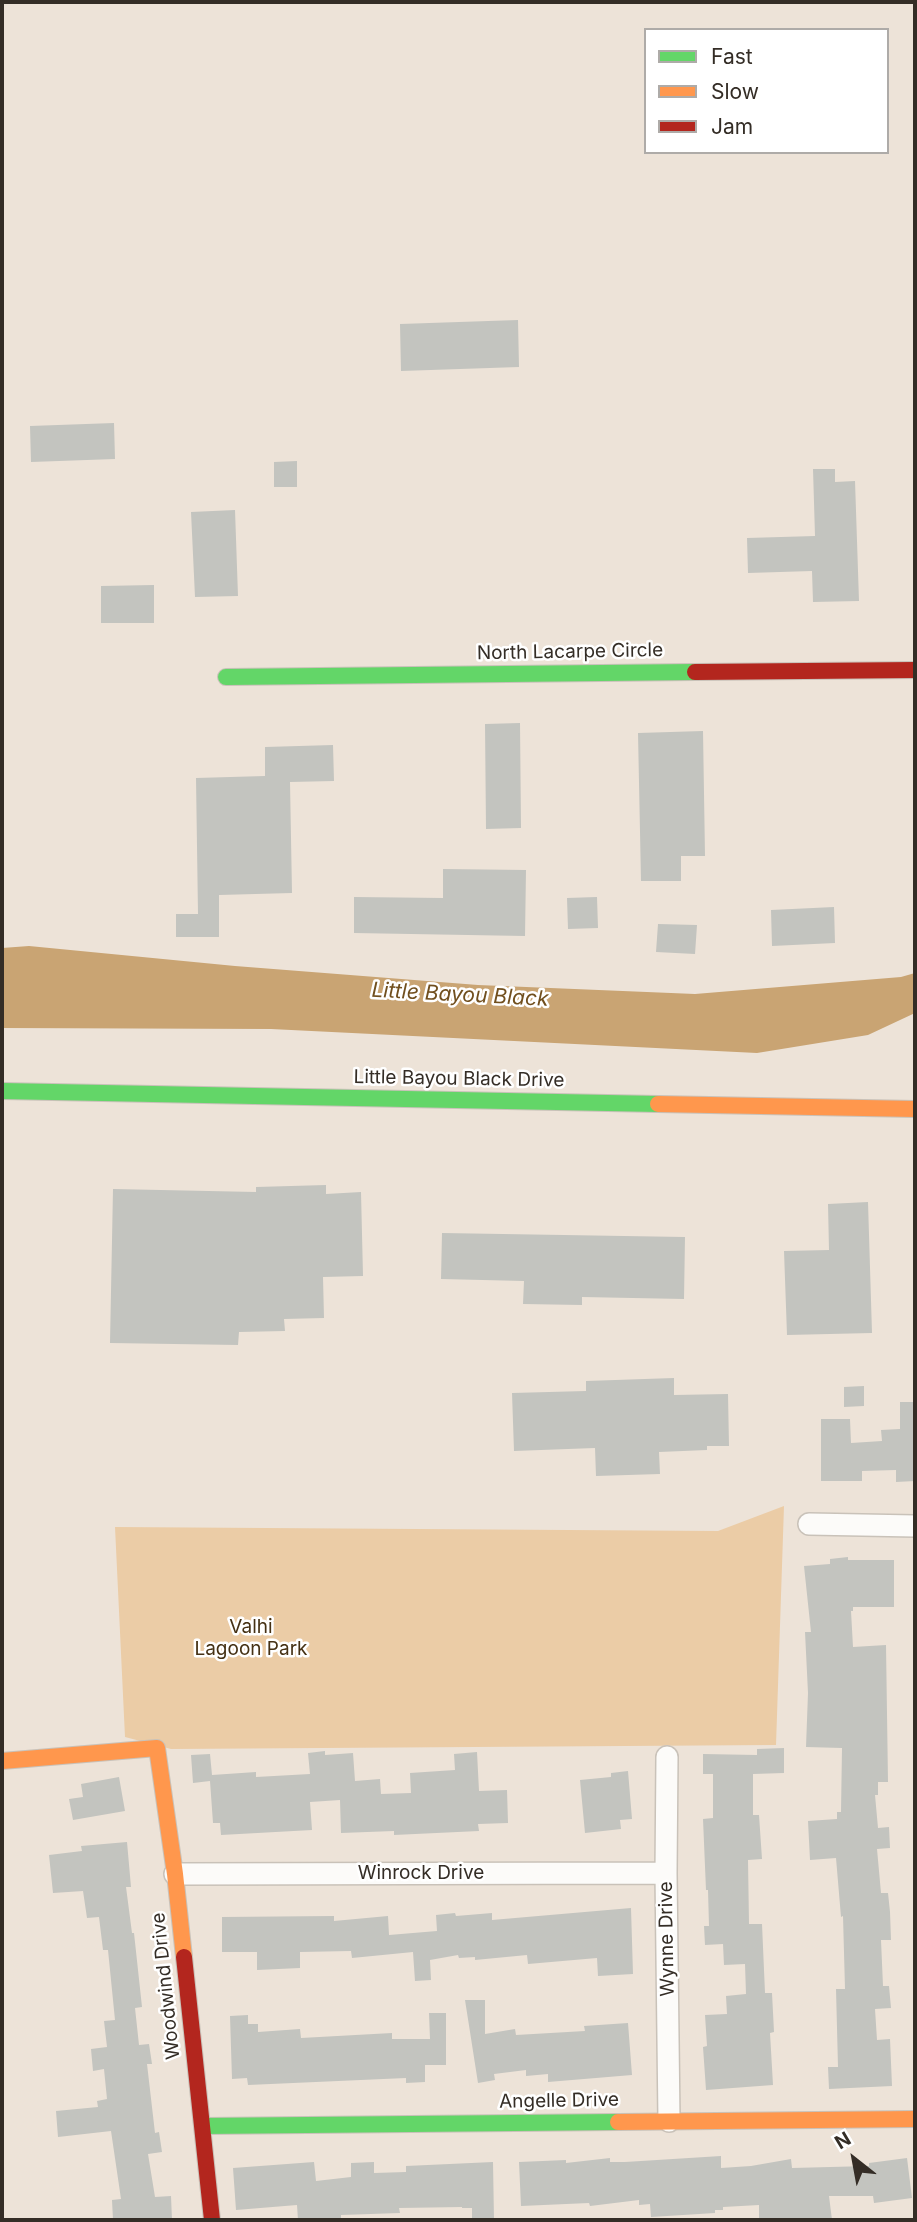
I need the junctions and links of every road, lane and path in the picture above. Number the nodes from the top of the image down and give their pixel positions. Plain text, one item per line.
1 (915, 670) edge
2 (226, 677) dead end
3 (2, 1091) edge
4 (915, 1109) edge
5 (809, 1524) dead end
6 (915, 1526) edge
7 (667, 1757) dead end
8 (2, 1761) edge
9 (666, 1873) junction
10 (175, 1874) junction
11 (915, 2119) edge
12 (669, 2121) junction
13 (203, 2126) junction
14 (212, 2220) edge

1 - 2 street, North Lacarpe Circle
3 - 4 street, Little Bayou Black Drive
5 - 6 street
7 - 9 street, Wynne Drive
8 - 10 street, Woodwind Drive
9 - 10 street, Winrock Drive
9 - 12 street, Wynne Drive
10 - 13 street, Woodwind Drive
11 - 12 street, Angelle Drive
12 - 13 street, Angelle Drive
13 - 14 street, Woodwind Drive

